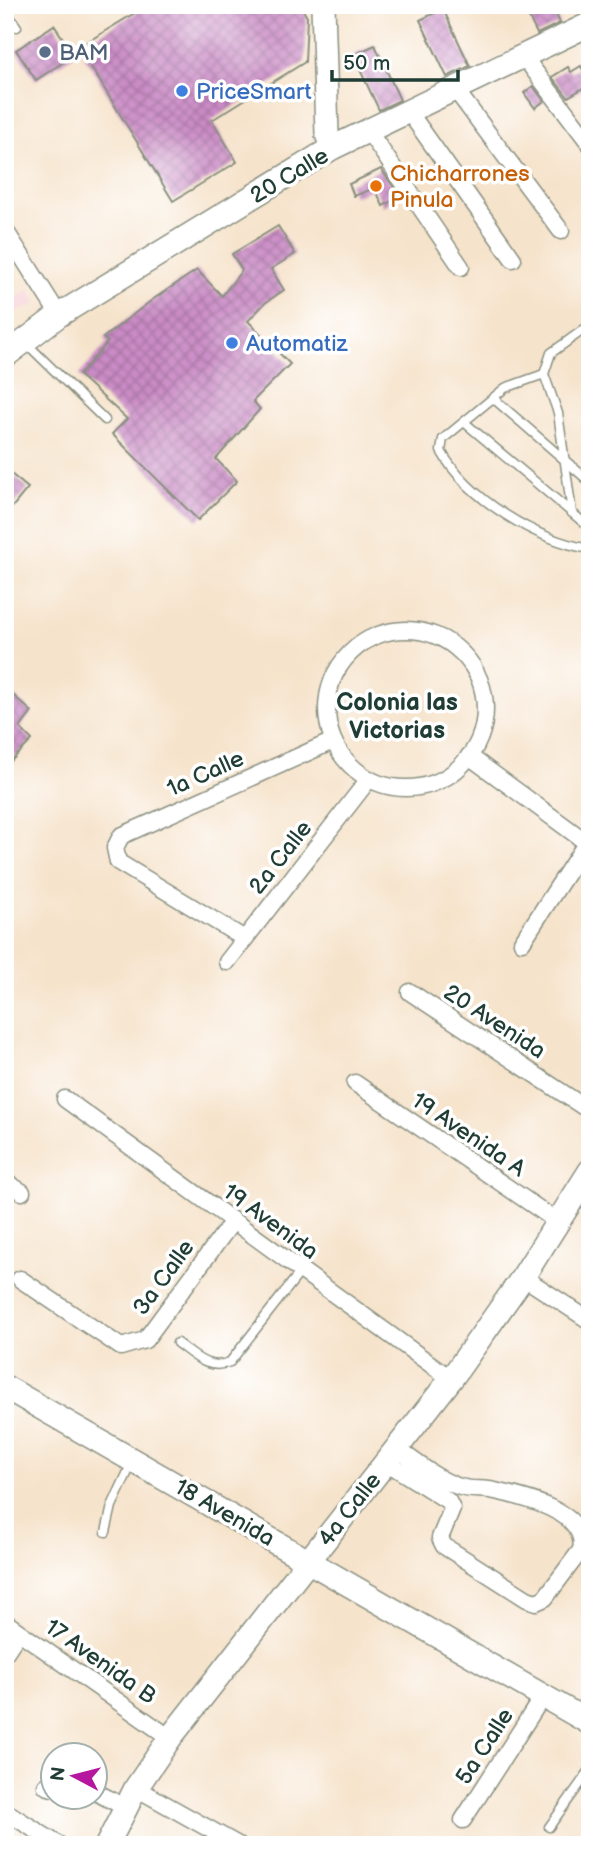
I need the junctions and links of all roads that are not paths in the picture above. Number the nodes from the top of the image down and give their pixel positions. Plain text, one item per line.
1 (321, 7) edge
2 (5, 10) edge
3 (590, 24) edge
4 (17, 27) dead end
5 (524, 57) junction
6 (455, 89) junction
7 (409, 112) junction
8 (369, 132) junction
9 (590, 144) edge
10 (332, 148) junction
11 (5, 230) edge
12 (561, 231) dead end
13 (513, 259) dead end
14 (461, 267) dead end
15 (60, 316) junction
16 (590, 325) edge
17 (24, 342) junction
18 (5, 356) edge
19 (544, 374) junction
20 (493, 398) junction
21 (105, 420) dead end
22 (464, 422) junction
23 (564, 459) junction
24 (590, 482) edge
25 (572, 513) junction
26 (590, 528) edge
27 (590, 550) edge
28 (333, 741) junction
29 (469, 757) junction
30 (369, 779) junction
31 (588, 844) edge
32 (245, 939) junction
33 (522, 942) dead end
34 (227, 962) dead end
35 (410, 992) dead end
36 (355, 1083) dead end
37 (65, 1099) dead end
38 (590, 1111) edge
39 (590, 1171) edge
40 (5, 1182) edge
41 (22, 1192) dead end
42 (233, 1220) junction
43 (558, 1222) junction
44 (301, 1271) junction
45 (523, 1277) junction
46 (20, 1279) dead end
47 (590, 1321) edge
48 (177, 1343) dead end
49 (451, 1379) junction
50 (5, 1387) edge
51 (391, 1456) junction
52 (134, 1460) junction
53 (106, 1532) dead end
54 (310, 1560) junction
55 (5, 1622) edge
56 (19, 1632) junction
57 (5, 1653) edge
58 (543, 1696) junction
59 (590, 1723) edge
60 (170, 1738) junction
61 (590, 1770) edge
62 (108, 1794) edge
63 (132, 1799) junction
64 (5, 1811) edge
65 (463, 1820) dead end
66 (549, 1827) dead end
67 (59, 1845) edge
68 (107, 1845) edge
69 (238, 1845) edge

1 - 10 street
2 - 4 lane
3 - 5 street, 20 Calle
5 - 6 street, 20 Calle
5 - 9 street
6 - 7 street, 20 Calle
6 - 12 street
7 - 8 street, 20 Calle
7 - 13 street
8 - 10 street, 20 Calle
8 - 14 street
10 - 15 street, 20 Calle
11 - 15 street
15 - 17 street, 20 Calle
16 - 19 lane
17 - 18 street, 20 Calle
17 - 21 lane
19 - 20 lane
19 - 23 lane
20 - 22 lane
20 - 23 lane
22 - 25 lane
22 - 27 lane
23 - 24 lane
23 - 25 lane
25 - 26 lane
28 - 29 street
28 - 30 street
28 - 32 street, 1a Calle
29 - 30 street
29 - 31 street
30 - 32 street, 2a Calle
31 - 33 street
32 - 34 street, 2a Calle
35 - 38 street, 20 Avenida
36 - 43 street, 19 Avenida A
37 - 42 street, 19 Avenida
39 - 43 street, 4a Calle
40 - 41 street
42 - 44 street, 19 Avenida
42 - 46 street, 3a Calle
43 - 45 street, 4a Calle
44 - 48 lane
44 - 49 street, 19 Avenida
45 - 47 street
45 - 49 street, 4a Calle
49 - 51 street, 4a Calle
50 - 52 street, 18 Avenida
51 - 51 street
51 - 54 street, 4a Calle
52 - 53 lane
52 - 54 street, 18 Avenida
54 - 58 street, 18 Avenida
54 - 60 street, 4a Calle
55 - 56 street, 17 Avenida B
56 - 57 street
56 - 60 street, 17 Avenida B
58 - 59 street, 18 Avenida
58 - 65 street, 5a Calle
60 - 63 street, 4a Calle
61 - 66 lane
62 - 63 street
63 - 68 street, 4a Calle
63 - 69 street
64 - 67 street

